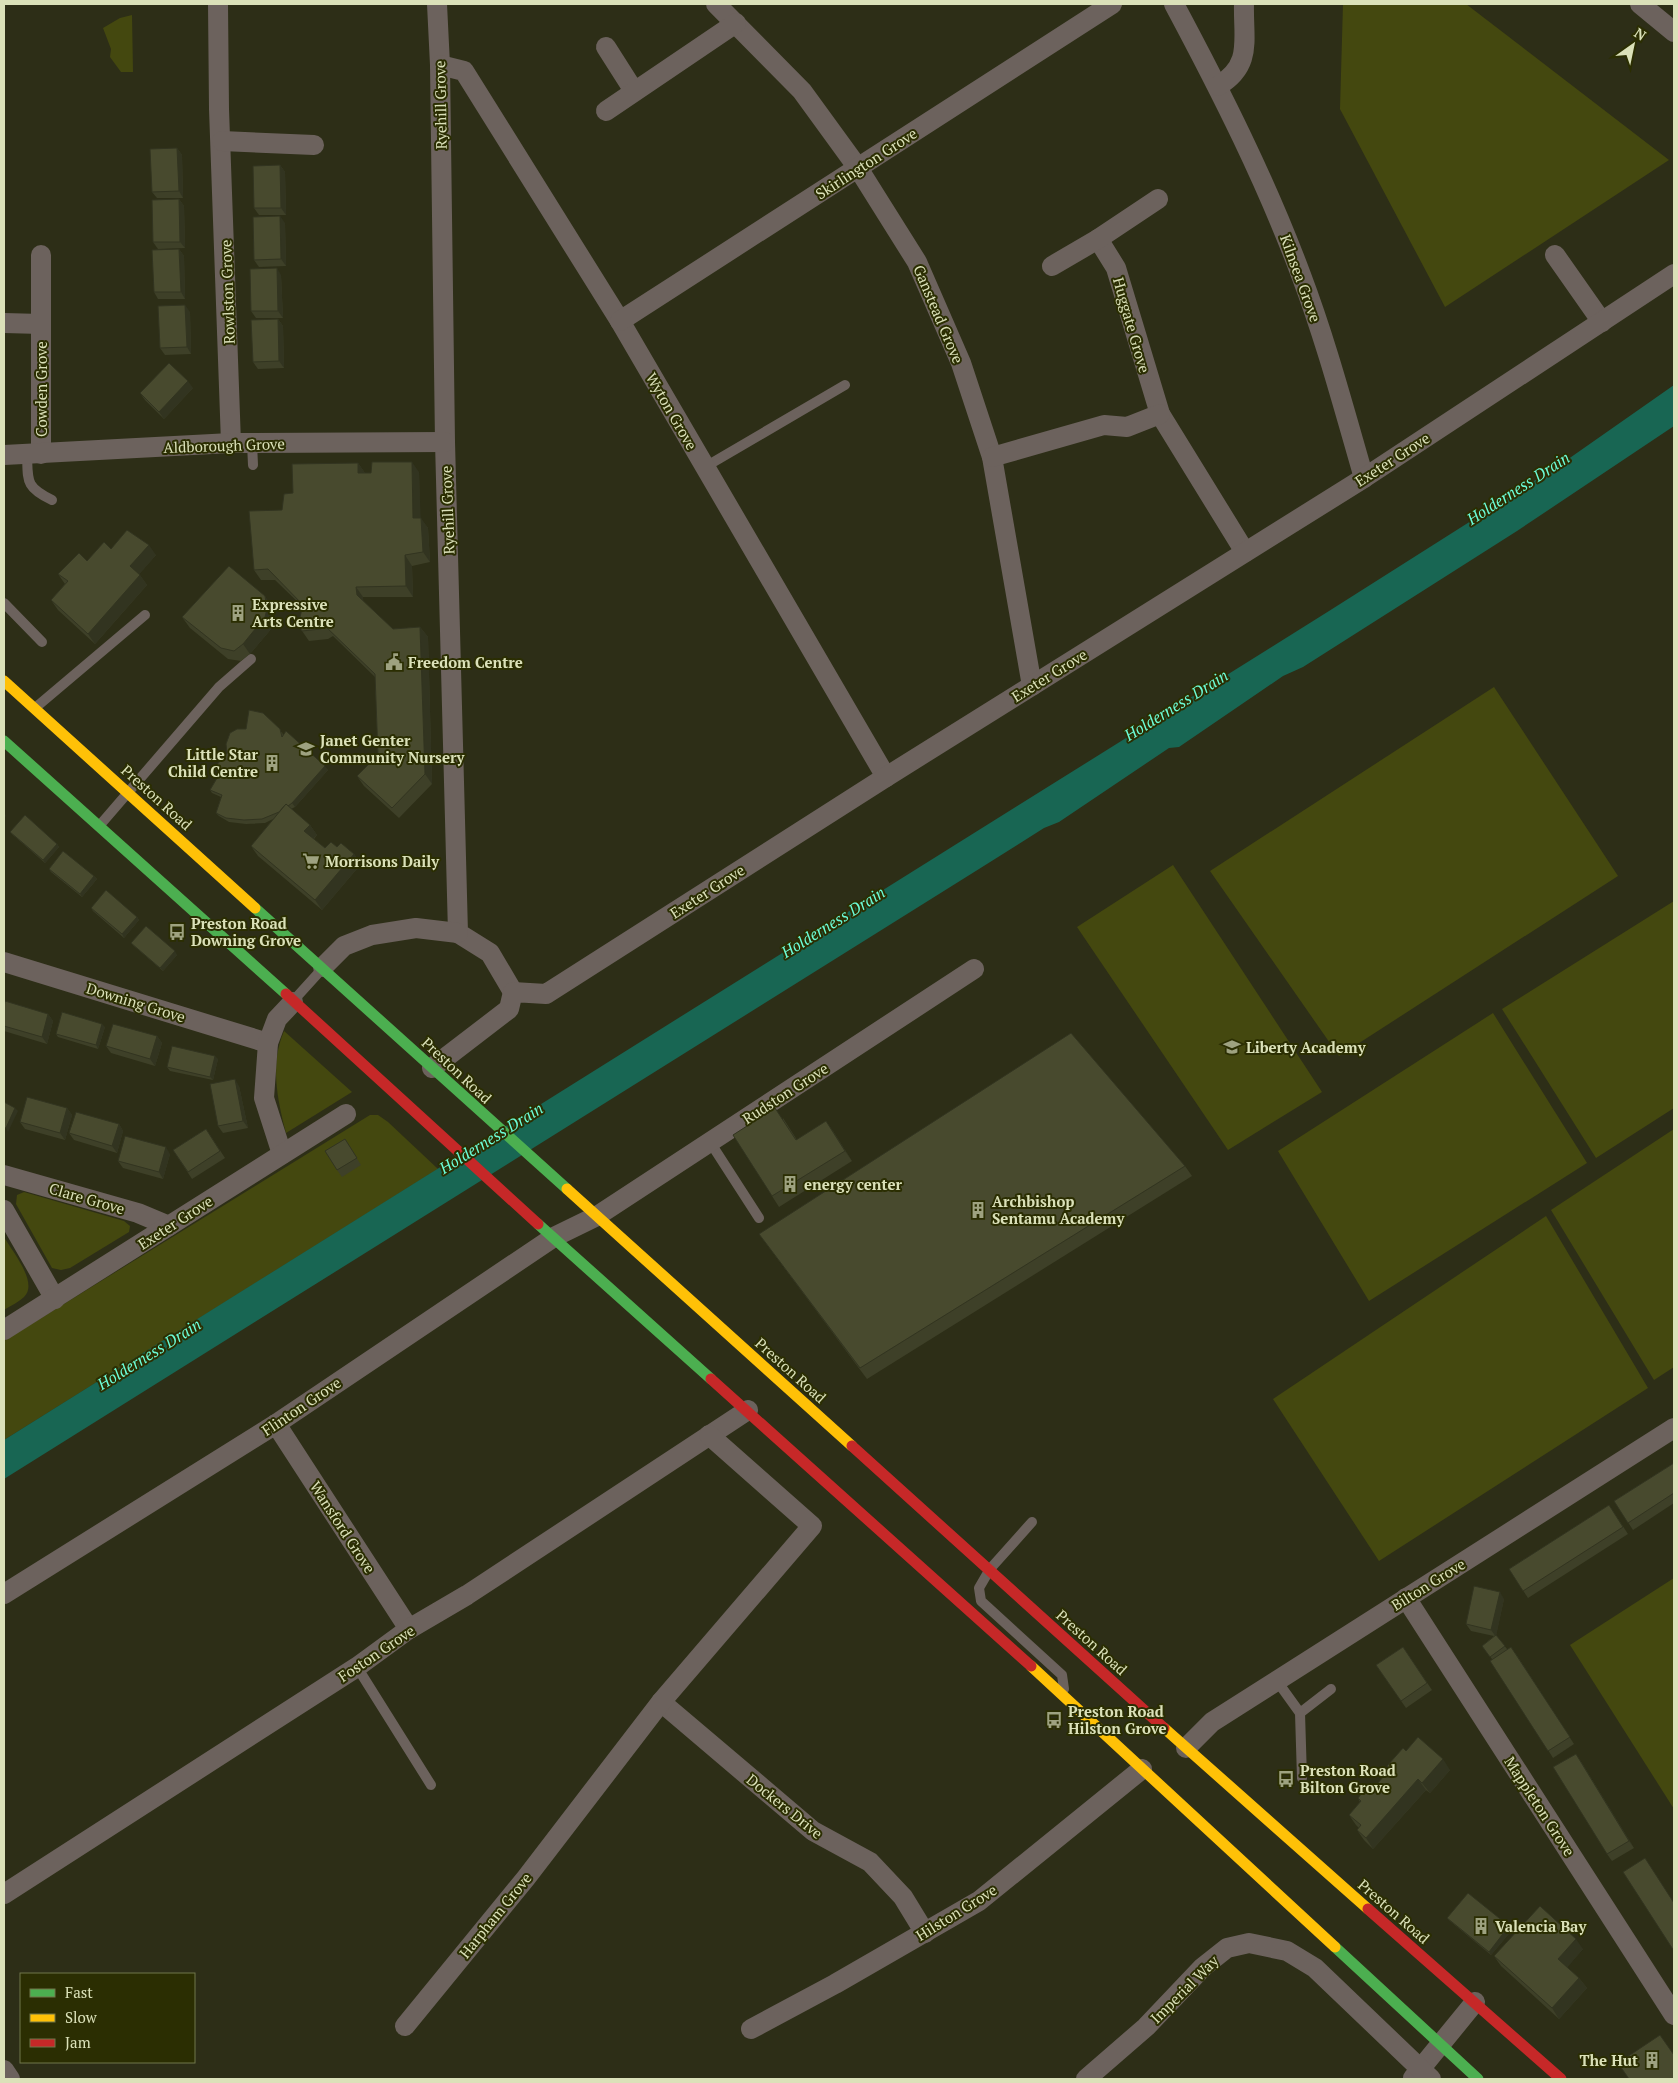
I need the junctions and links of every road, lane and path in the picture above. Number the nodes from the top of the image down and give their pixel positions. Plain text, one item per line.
1 (218, 4) edge
2 (437, 4) edge
3 (716, 4) edge
4 (1112, 4) edge
5 (1174, 4) edge
6 (1244, 4) edge
7 (1640, 4) edge
8 (736, 23) junction
9 (1674, 32) edge
10 (606, 47) dead end
11 (440, 65) junction
12 (1218, 86) junction
13 (634, 91) junction
14 (606, 111) dead end
15 (222, 141) junction
16 (314, 145) dead end
17 (858, 168) junction
18 (1158, 199) dead end
19 (1098, 239) junction
20 (41, 255) dead end
21 (1555, 255) dead end
22 (1052, 266) dead end
23 (1674, 274) edge
24 (620, 321) junction
25 (1602, 322) junction
26 (4, 323) edge
27 (41, 324) junction
28 (846, 384) dead end
29 (1160, 414) junction
30 (445, 442) junction
31 (231, 443) junction
32 (252, 443) junction
33 (34, 454) junction
34 (4, 455) edge
35 (992, 456) junction
36 (253, 465) dead end
37 (705, 467) junction
38 (1364, 478) junction
39 (52, 500) dead end
40 (1245, 552) junction
41 (4, 603) edge
42 (145, 615) dead end
43 (42, 642) dead end
44 (251, 658) dead end
45 (4, 681) edge
46 (1032, 686) junction
47 (34, 708) junction
48 (4, 741) edge
49 (886, 777) junction
50 (129, 792) junction
51 (98, 828) junction
52 (458, 934) junction
53 (4, 962) edge
54 (323, 967) junction
55 (974, 969) dead end
56 (513, 992) junction
57 (293, 1002) junction
58 (268, 1043) junction
59 (432, 1068) junction
60 (346, 1114) dead end
61 (710, 1142) junction
62 (282, 1154) junction
63 (4, 1175) edge
64 (4, 1210) edge
65 (597, 1216) junction
66 (760, 1218) dead end
67 (169, 1226) junction
68 (554, 1237) junction
69 (55, 1299) junction
70 (4, 1330) edge
71 (748, 1410) junction
72 (276, 1424) junction
73 (1674, 1428) edge
74 (709, 1435) junction
75 (1032, 1522) dead end
76 (990, 1569) junction
77 (4, 1594) edge
78 (1406, 1598) junction
79 (410, 1630) junction
80 (356, 1667) junction
81 (1277, 1681) junction
82 (1331, 1689) dead end
83 (1066, 1700) junction
84 (660, 1702) junction
85 (1300, 1713) junction
86 (1186, 1748) junction
87 (1142, 1769) junction
88 (1302, 1778) dead end
89 (431, 1785) dead end
90 (4, 1894) edge
91 (924, 1933) junction
92 (1475, 2002) junction
93 (1674, 2015) edge
94 (404, 2026) dead end
95 (751, 2029) dead end
96 (1439, 2045) junction
97 (4, 2070) edge
98 (1421, 2076) edge
99 (10, 2079) edge
100 (1086, 2079) edge
101 (1478, 2079) edge
102 (1561, 2079) edge

1 - 15 street, Rowlston Grove
2 - 11 street, Ryehill Grove
3 - 8 street, Ganstead Grove
4 - 17 street, Skirlington Grove
5 - 12 street, Kilnsea Grove
6 - 12 street
7 - 9 street
8 - 13 street
8 - 17 street, Ganstead Grove
10 - 13 street
11 - 24 street, Wyton Grove
11 - 30 street, Ryehill Grove
12 - 38 street, Kilnsea Grove
13 - 14 street
15 - 16 street
15 - 31 street, Rowlston Grove
17 - 24 street, Skirlington Grove
17 - 35 street, Ganstead Grove
18 - 19 street
19 - 22 street
19 - 29 street, Huggate Grove
20 - 27 street, Cowden Grove
21 - 25 street
23 - 25 street, Exeter Grove
24 - 37 street, Wyton Grove
25 - 38 street, Exeter Grove
26 - 27 street, Cowden Grove
27 - 33 street, Cowden Grove
28 - 37 lane
29 - 35 street
29 - 40 street, Huggate Grove
30 - 32 street, Aldborough Grove
30 - 52 street, Ryehill Grove
31 - 32 street, Aldborough Grove
31 - 33 street, Aldborough Grove
32 - 36 lane
33 - 34 street, Aldborough Grove
33 - 39 lane
35 - 46 street, Ganstead Grove
37 - 49 street, Wyton Grove
38 - 40 street, Exeter Grove
40 - 46 street, Exeter Grove
41 - 43 lane
42 - 47 lane
44 - 50 lane
45 - 47 street, Preston Road
46 - 49 street, Exeter Grove
47 - 50 street, Preston Road
48 - 51 street
49 - 56 street, Exeter Grove
50 - 51 lane
50 - 54 street, Preston Road
51 - 57 street
52 - 54 street
52 - 56 street
53 - 58 street, Downing Grove
54 - 57 lane
54 - 59 street, Preston Road
55 - 61 street, Rudston Grove
56 - 59 street
57 - 58 street
57 - 68 street
58 - 62 street
59 - 65 street, Preston Road
60 - 62 street, Exeter Grove
61 - 65 street, Rudston Grove
61 - 66 lane
62 - 67 street, Exeter Grove
63 - 67 street, Clare Grove
64 - 69 street
65 - 68 street, Flinton Grove
65 - 76 street, Preston Road
67 - 69 street, Exeter Grove
68 - 71 street
68 - 72 street, Flinton Grove
69 - 70 street, Exeter Grove
71 - 74 street, Foston Grove
71 - 83 street
72 - 77 street, Flinton Grove
72 - 79 street, Wansford Grove
73 - 78 street, Bilton Grove
74 - 79 street, Foston Grove
74 - 84 street, Harpham Grove
75 - 76 lane
76 - 83 lane
76 - 86 street, Preston Road
78 - 81 street, Bilton Grove
78 - 93 street, Mappleton Grove
79 - 80 street, Foston Grove
80 - 89 lane
80 - 90 street, Foston Grove
81 - 85 lane
81 - 86 street, Bilton Grove
82 - 85 lane
83 - 87 street
84 - 91 street, Dockers Drive
84 - 94 street, Harpham Grove
85 - 88 lane
86 - 92 street, Preston Road
87 - 91 street, Hilston Grove
87 - 96 street
91 - 95 street, Hilston Grove
92 - 96 street
92 - 102 street, Preston Road
96 - 98 street
96 - 101 street
97 - 99 street
98 - 100 street, Imperial Way

